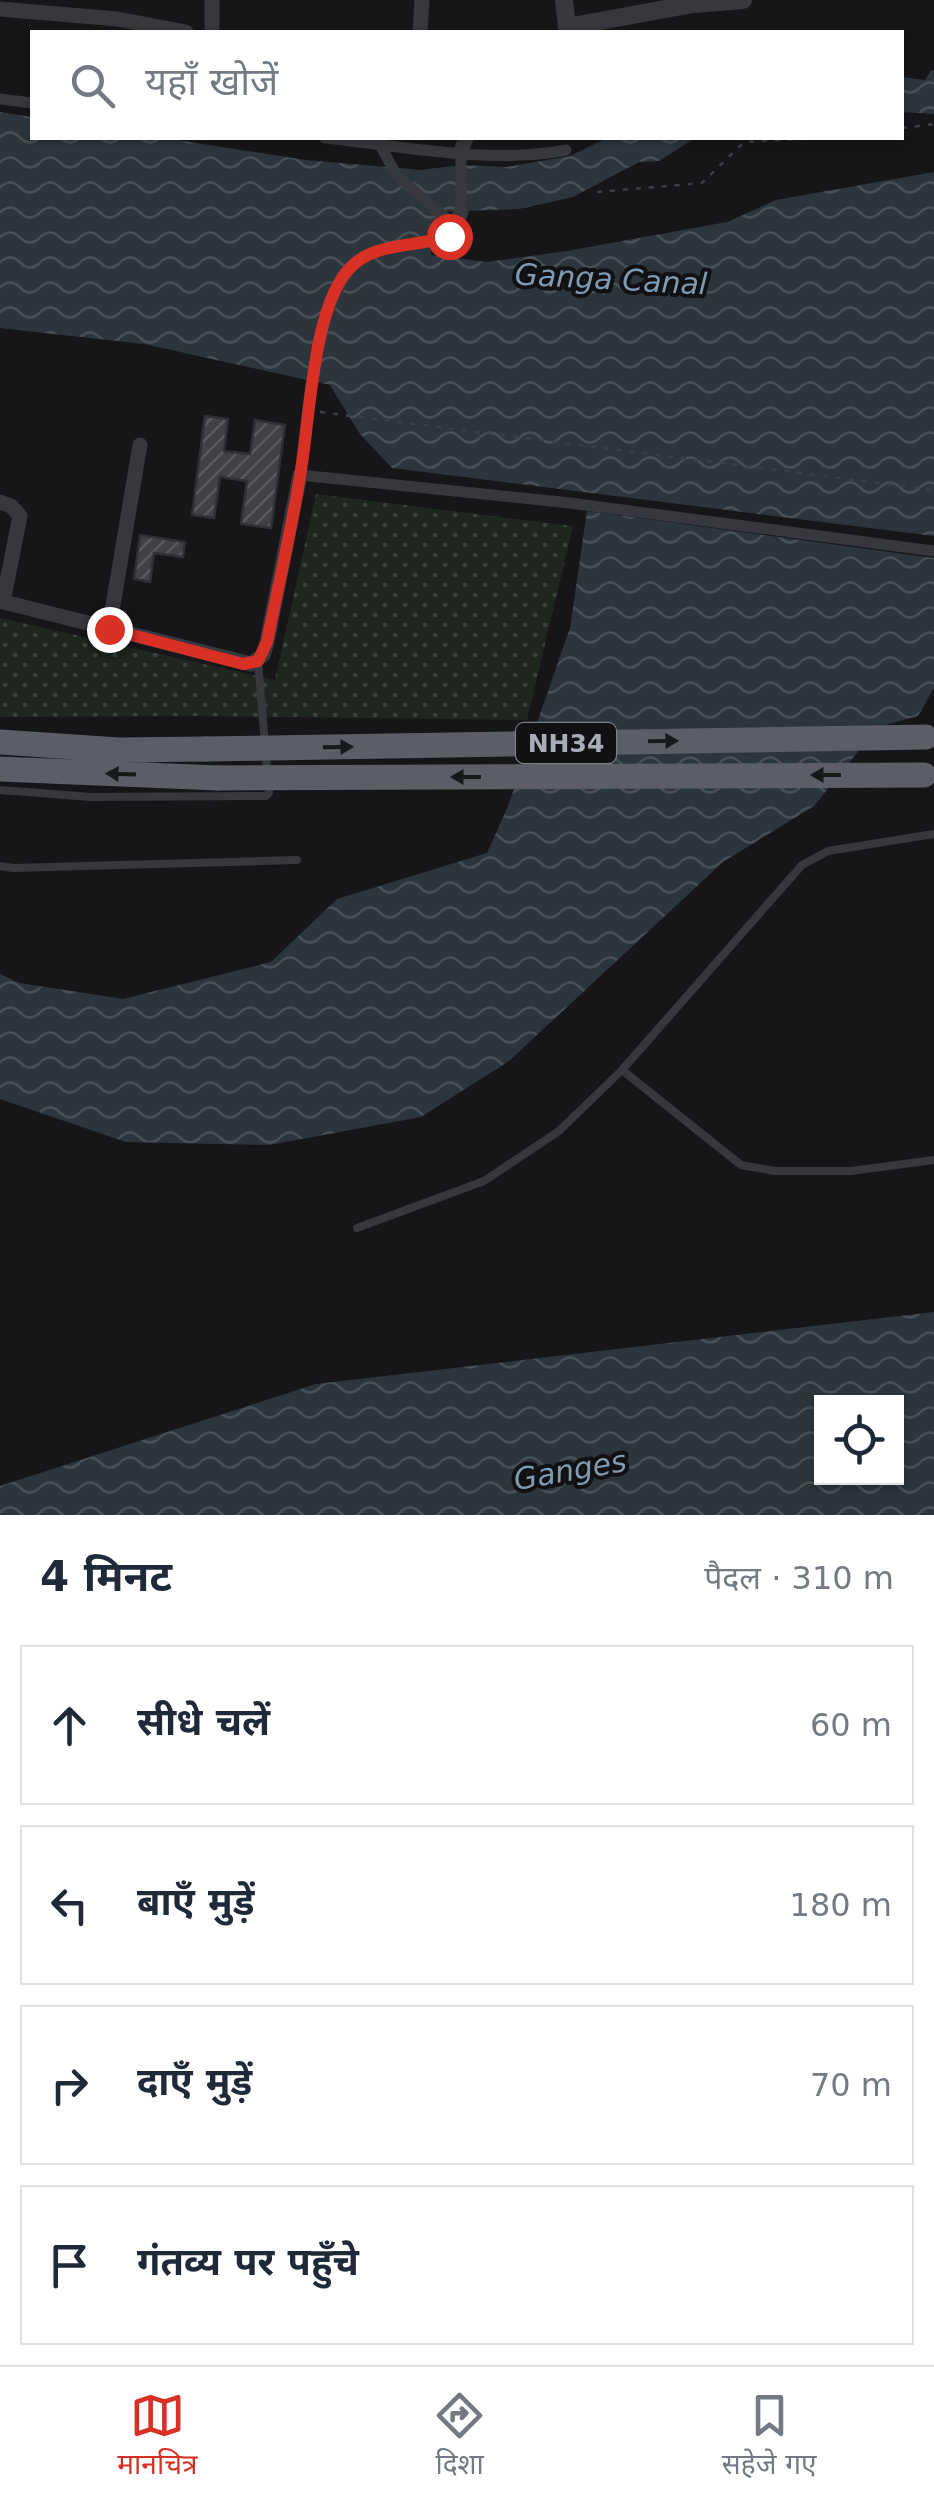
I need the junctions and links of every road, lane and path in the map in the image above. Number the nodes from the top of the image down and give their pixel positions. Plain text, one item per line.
1 (212, 0) edge
2 (422, 0) edge
3 (564, 0) edge
4 (743, 0) edge
5 (0, 9) edge
6 (176, 30) edge
7 (212, 30) edge
8 (420, 30) edge
9 (568, 30) edge
10 (0, 99) edge
11 (30, 103) edge
12 (933, 123) edge
13 (904, 128) edge
14 (347, 140) edge
15 (781, 140) edge
16 (379, 143) junction
17 (566, 150) dead end
18 (463, 151) edge
19 (597, 192) dead end
20 (459, 219) junction
21 (332, 414) dead end
22 (140, 445) dead end
23 (300, 476) junction
24 (934, 490) edge
25 (0, 502) edge
26 (934, 551) edge
27 (2, 601) edge
28 (109, 629) junction
29 (258, 661) junction
30 (930, 737) edge
31 (0, 742) edge
32 (0, 769) edge
33 (929, 775) edge
34 (0, 790) edge
35 (934, 834) edge
36 (297, 860) dead end
37 (0, 866) edge
38 (622, 1070) junction
39 (934, 1160) edge
40 (358, 1228) dead end

1 - 7 street
2 - 8 street
3 - 9 street
4 - 9 street
5 - 6 street
10 - 11 street
12 - 13 path
14 - 16 street
15 - 19 path
16 - 18 street
16 - 20 street
17 - 18 street
18 - 20 street
20 - 23 street
21 - 24 path
22 - 28 street
23 - 26 street
23 - 29 street
25 - 27 street
27 - 28 street
28 - 29 street
29 - 34 lane
31 -> 30 highway, NH34, bridge
33 -> 32 highway, NH34, bridge
35 - 38 lane
36 - 37 lane
38 - 39 lane
38 - 40 lane

